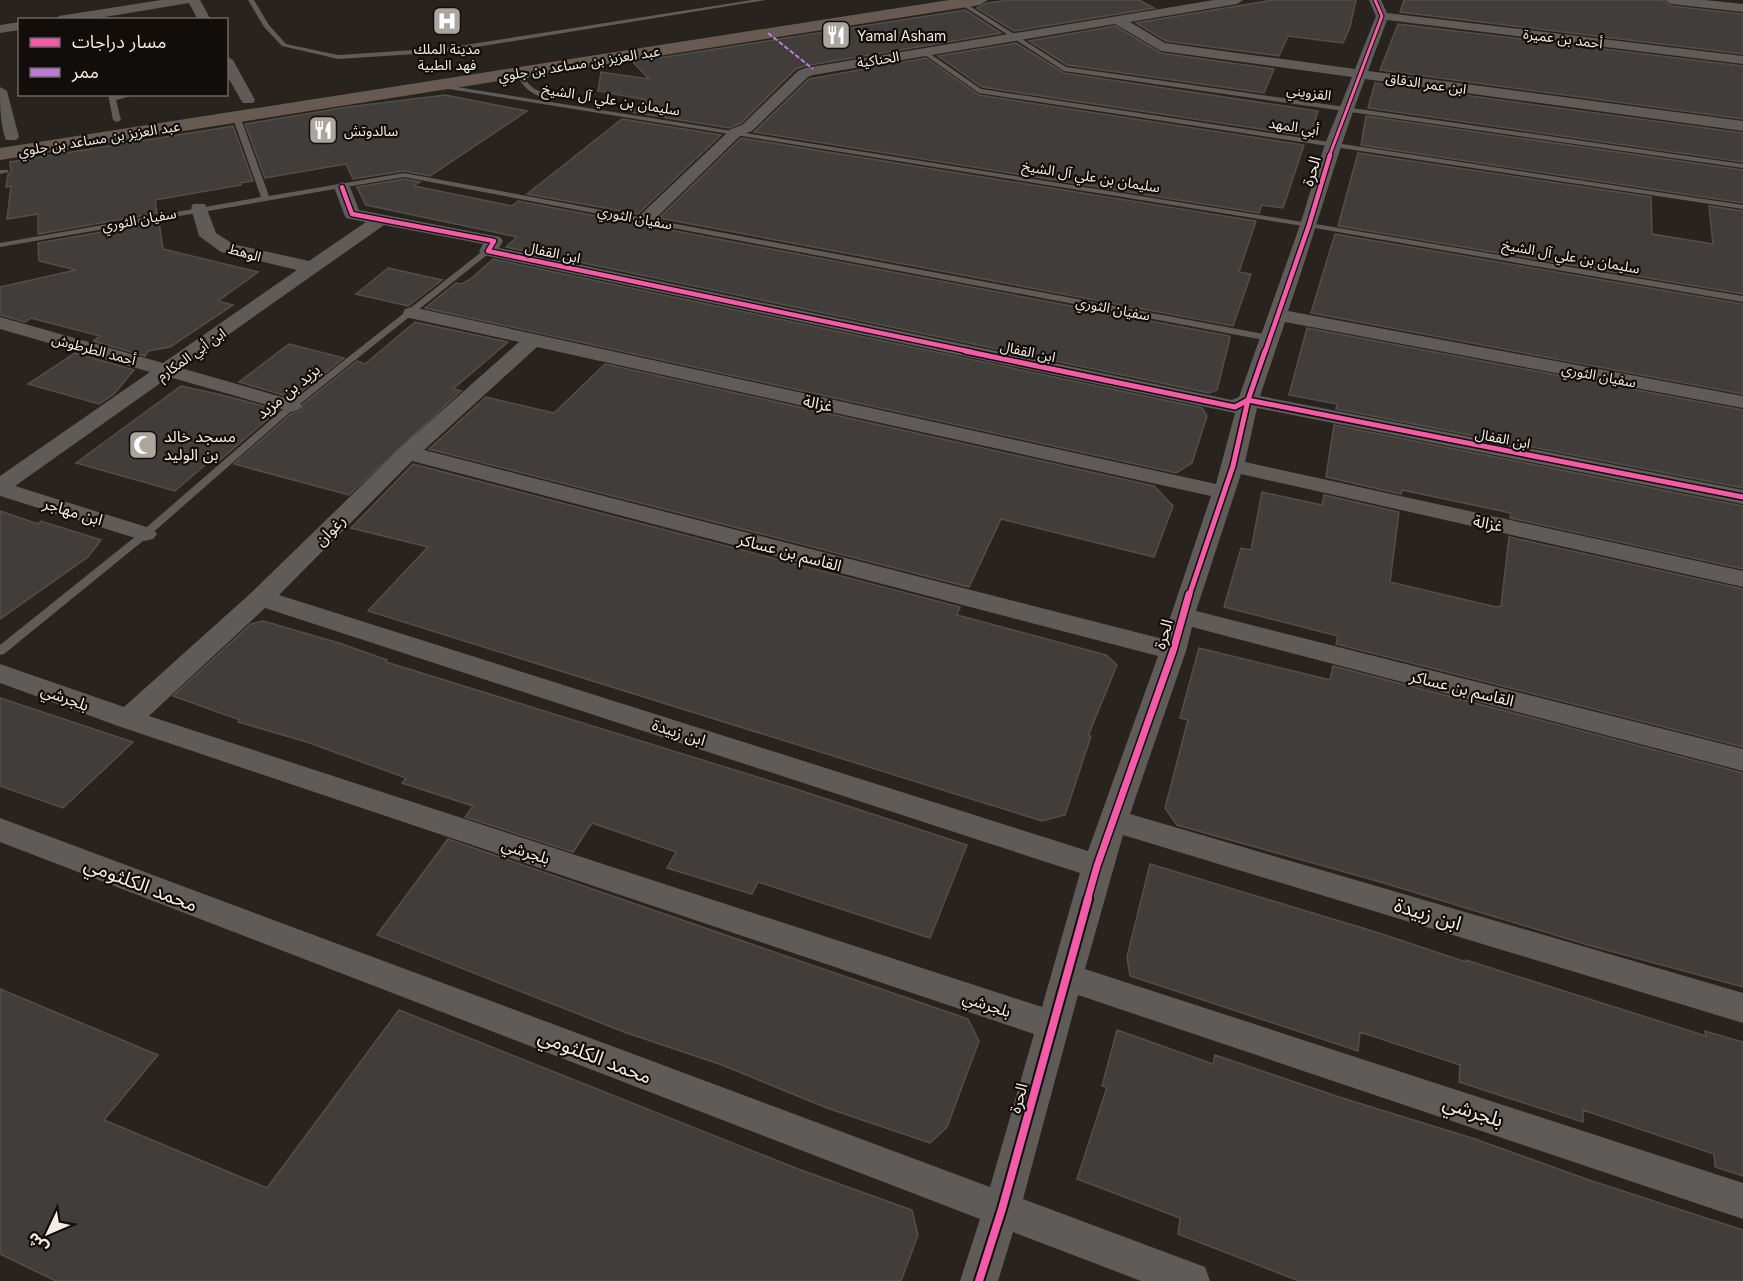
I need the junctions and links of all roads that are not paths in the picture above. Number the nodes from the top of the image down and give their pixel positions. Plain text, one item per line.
1 (185, 0) edge
2 (194, 0) edge
3 (251, 0) edge
4 (763, 0) edge
5 (883, 0) edge
6 (1237, 0) edge
7 (1671, 0) edge
8 (971, 1) edge
9 (1378, 8) edge
10 (1743, 8) edge
11 (72, 18) edge
12 (204, 18) edge
13 (1116, 19) junction
14 (18, 26) edge
15 (0, 29) edge
16 (1013, 36) junction
17 (924, 52) junction
18 (1743, 60) edge
19 (229, 70) edge
20 (531, 71) junction
21 (1361, 75) junction
22 (434, 86) junction
23 (0, 91) edge
24 (111, 97) edge
25 (248, 100) junction
26 (579, 107) junction
27 (1347, 110) junction
28 (236, 116) junction
29 (117, 120) junction
30 (1743, 126) edge
31 (736, 132) junction
32 (5, 138) edge
33 (1332, 144) junction
34 (2, 166) edge
35 (1743, 166) edge
36 (342, 187) junction
37 (265, 197) junction
38 (1743, 207) edge
39 (199, 208) junction
40 (645, 219) junction
41 (380, 220) junction
42 (1309, 225) junction
43 (0, 245) edge
44 (488, 250) junction
45 (314, 268) junction
46 (1743, 299) edge
47 (412, 313) junction
48 (0, 323) edge
49 (1273, 327) junction
50 (533, 340) junction
51 (169, 370) junction
52 (1248, 399) junction
53 (1743, 402) edge
54 (292, 406) junction
55 (408, 453) junction
56 (1233, 466) junction
57 (0, 488) edge
58 (1223, 492) junction
59 (1743, 497) edge
60 (145, 534) junction
61 (1743, 579) edge
62 (261, 598) junction
63 (1182, 616) junction
64 (0, 651) edge
65 (1173, 651) junction
66 (0, 673) edge
67 (129, 719) junction
68 (1743, 760) edge
69 (1112, 820) junction
70 (0, 830) edge
71 (1097, 866) junction
72 (1066, 977) junction
73 (1743, 1008) edge
74 (1052, 1026) junction
75 (1743, 1201) edge
76 (1002, 1209) junction
77 (979, 1281) edge
78 (1191, 1281) edge

1 - 11 street
2 - 12 street
3 - 4 lane
5 - 25 main road, عبد العزيز بن مساعد بن جلوي
6 - 13 street, الحناكية
7 - 10 street
8 - 16 lane, القزويني
8 - 20 main road, عبد العزيز بن مساعد بن جلوي
9 - 18 street, أحمد بن عميرة
9 - 21 street, الحرة
13 - 16 street, الحناكية
13 - 21 street, ابن عمر الدقاق
14 - 15 street
16 - 17 street, الحناكية
16 - 27 lane, القزويني
17 - 31 street, الحناكية
17 - 33 lane, أبي المهد
19 - 25 street
20 - 22 main road, عبد العزيز بن مساعد بن جلوي
20 - 26 lane
21 - 27 street, الحرة
21 - 30 street, ابن عمر الدقاق
22 - 26 lane, سليمان بن علي آل الشيخ
22 - 28 main road, عبد العزيز بن مساعد بن جلوي
23 - 32 street
24 - 29 lane
25 - 29 main road, عبد العزيز بن مساعد بن جلوي
26 - 31 lane, سليمان بن علي آل الشيخ
27 - 33 street, الحرة
27 - 35 lane, القزويني
28 - 34 main road, عبد العزيز بن مساعد بن جلوي
28 - 37 lane
29 - 32 main road, عبد العزيز بن مساعد بن جلوي
31 - 40 street, الحناكية
31 - 42 lane, سليمان بن علي آل الشيخ
33 - 38 lane, أبي المهد
33 - 42 street, الحرة
36 - 37 lane, سفيان الثوري
36 - 40 lane, سفيان الثوري
36 - 41 street
37 - 39 lane, سفيان الثوري
39 - 43 lane, سفيان الثوري
39 - 45 street, الوهط
40 - 49 lane, سفيان الثوري
41 - 44 street
41 - 45 street, ابن أبي المكارم
42 - 46 lane, سليمان بن علي آل الشيخ
42 - 49 street, الحرة
44 - 47 lane, يزيد بن مزيد
44 - 52 street, ابن القفال
45 - 51 street, ابن أبي المكارم
47 - 50 street, غزالة
47 - 54 lane, يزيد بن مزيد
48 - 51 street, أحمد الطرطوش
49 - 52 street, الحرة
49 - 53 street, سفيان الثوري
50 - 55 street, رغوان
50 - 58 street, غزالة
51 - 54 street, أحمد الطرطوش
51 - 57 street, ابن أبي المكارم
52 - 56 street, الحرة
52 - 59 street, ابن القفال
54 - 60 lane, يزيد بن مزيد
55 - 62 street, رغوان
55 - 65 street, القاسم بن عساكر
56 - 58 street, الحرة
56 - 61 street, غزالة
57 - 60 street, ابن مهاجر
58 - 63 street, الحرة
60 - 64 lane, يزيد بن مزيد
62 - 67 street, رغوان
62 - 71 street, ابن زبيدة
63 - 65 street, الحرة
63 - 68 street, القاسم بن عساكر
65 - 69 street, الحرة
66 - 67 street, بلجرشي
67 - 74 street, بلجرشي
69 - 71 street, الحرة
69 - 73 street, ابن زبيدة
70 - 76 street, محمد الكلثومي
71 - 72 street, الحرة
72 - 74 street, الحرة
72 - 75 street, بلجرشي
74 - 76 street, الحرة
76 - 77 street, الحرة
76 - 78 street, محمد الكلثومي

